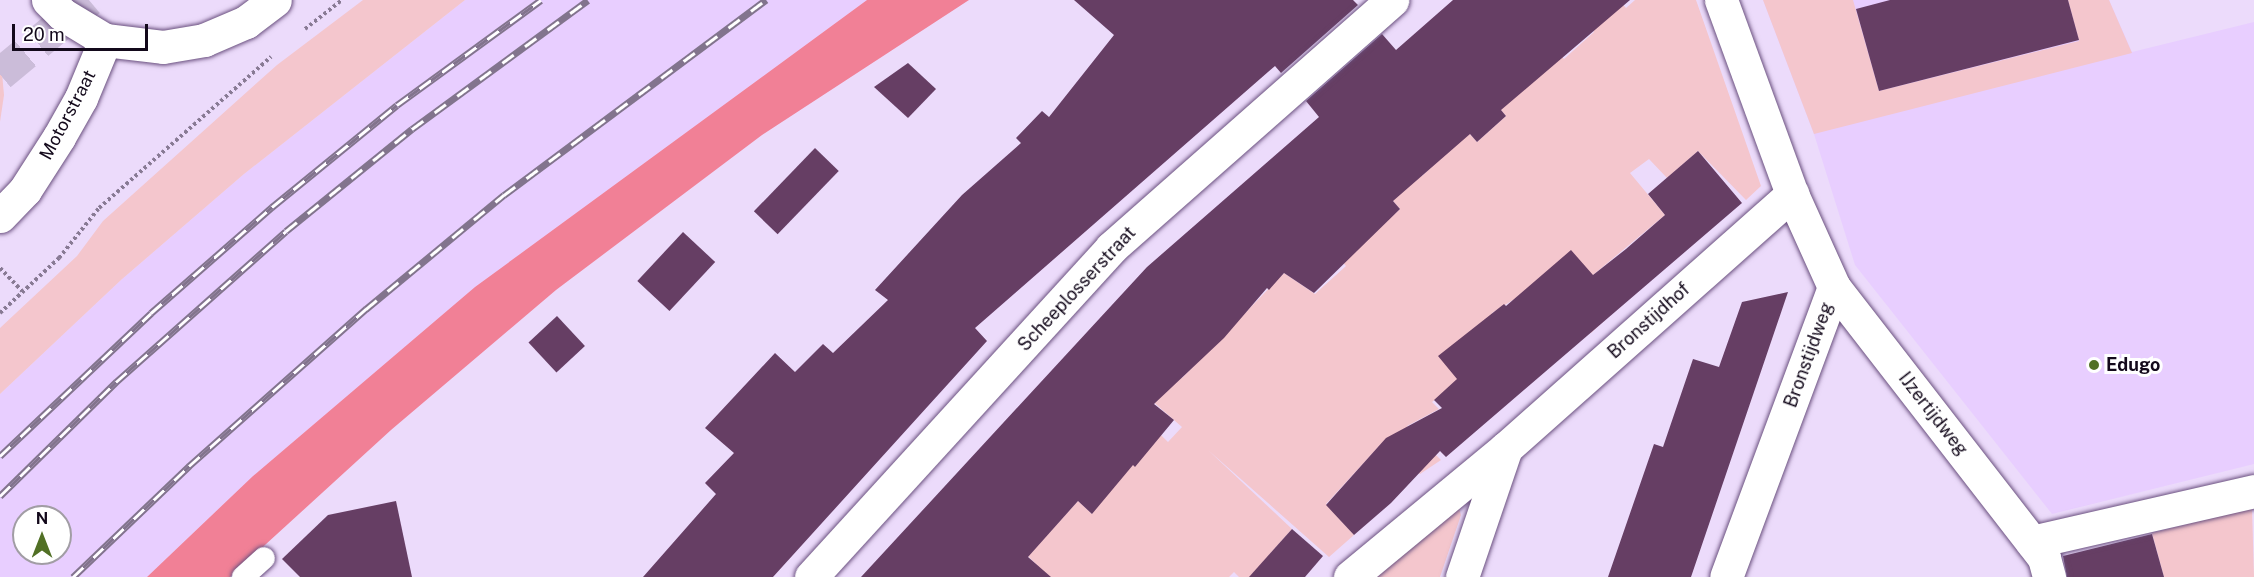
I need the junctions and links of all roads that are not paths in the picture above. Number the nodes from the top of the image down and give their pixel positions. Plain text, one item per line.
1 (48, 0) edge
2 (275, 0) edge
3 (1392, 0) edge
4 (1721, 0) edge
5 (105, 40) junction
6 (1792, 194) junction
7 (0, 216) edge
8 (1834, 287) junction
9 (1506, 448) junction
10 (2254, 491) edge
11 (2032, 542) junction
12 (264, 558) dead end
13 (243, 577) edge
14 (812, 577) edge
15 (1350, 577) edge
16 (1462, 577) edge
17 (1726, 577) edge
18 (2049, 577) edge

1 - 5 street
2 - 5 street
3 - 14 street, Scheeplosserstraat
4 - 6 street, Bronstijdweg
5 - 7 street, Motorstraat
6 - 8 street, Bronstijdweg
6 - 9 street, Bronstijdhof
8 - 11 street, IJzertijdweg
8 - 17 street, Bronstijdweg
9 - 15 street, Bronstijdhof
9 - 16 street, Bronstijdhof
10 - 11 street
11 - 18 street, IJzertijdweg
12 - 13 lane

